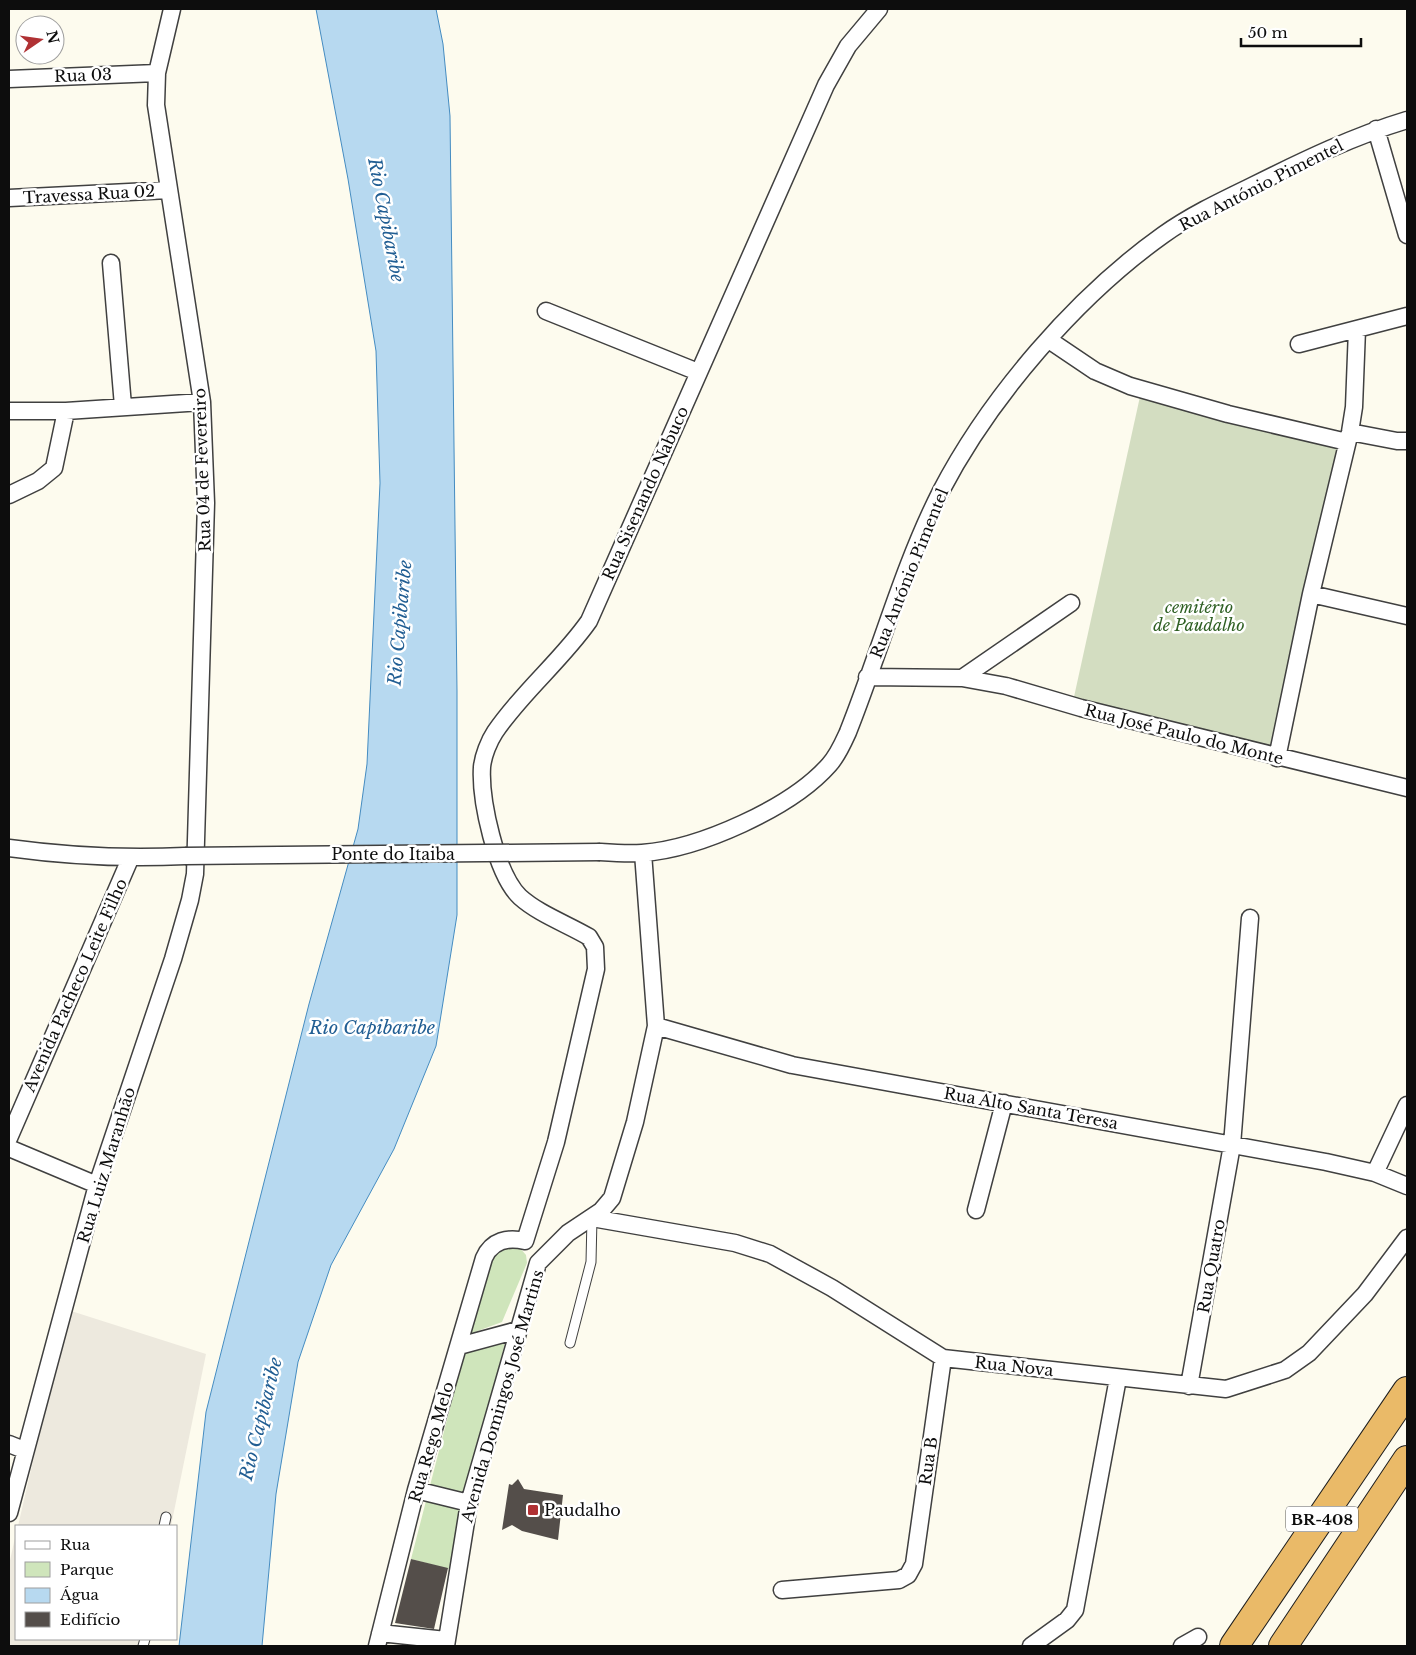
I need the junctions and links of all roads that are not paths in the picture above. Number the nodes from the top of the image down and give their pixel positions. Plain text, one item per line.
1 (172, 9) edge
2 (879, 9) edge
3 (157, 73) junction
4 (9, 79) edge
5 (1407, 120) edge
6 (1376, 130) junction
7 (168, 190) junction
8 (9, 198) edge
9 (1407, 235) edge
10 (112, 263) dead end
11 (546, 311) dead end
12 (1407, 316) edge
13 (1358, 329) junction
14 (1049, 340) junction
15 (1300, 344) dead end
16 (698, 372) junction
17 (202, 402) junction
18 (123, 406) junction
19 (66, 410) junction
20 (9, 411) edge
21 (1349, 437) junction
22 (1407, 440) edge
23 (9, 495) edge
24 (1311, 594) junction
25 (1071, 603) dead end
26 (1407, 616) edge
27 (867, 676) junction
28 (962, 678) junction
29 (1277, 758) junction
30 (1407, 788) edge
31 (198, 817) joint
32 (9, 848) edge
33 (600, 852) joint
34 (643, 853) junction
35 (130, 859) junction
36 (1250, 918) dead end
37 (656, 1026) junction
38 (1004, 1103) junction
39 (1407, 1105) edge
40 (9, 1138) edge
41 (1232, 1145) junction
42 (9, 1148) edge
43 (1374, 1172) junction
44 (97, 1185) junction
45 (1407, 1186) edge
46 (976, 1210) dead end
47 (592, 1218) junction
48 (1407, 1238) edge
49 (525, 1241) junction
50 (538, 1264) junction
51 (518, 1330) junction
52 (570, 1344) dead end
53 (458, 1346) junction
54 (942, 1358) junction
55 (1118, 1378) junction
56 (1189, 1386) junction
57 (1407, 1391) edge
58 (9, 1444) edge
59 (24, 1450) junction
60 (1407, 1460) edge
61 (416, 1490) junction
62 (469, 1503) junction
63 (9, 1513) edge
64 (782, 1590) dead end
65 (1198, 1637) dead end
66 (379, 1640) edge
67 (446, 1643) edge
68 (1031, 1646) edge
69 (1182, 1646) edge
70 (1234, 1646) edge
71 (1283, 1646) edge

1 - 3 street, Rua 04 de Fevereiro
2 - 16 street, Rua Sisenando Nabuco
3 - 4 street, Rua 03
3 - 7 street, Rua 04 de Fevereiro
5 - 6 street, Rua António Pimentel
6 - 9 street
6 - 14 street, Rua António Pimentel
7 - 8 street, Travessa Rua 02
7 - 17 street, Rua 04 de Fevereiro
10 - 18 street
11 - 16 street
12 - 13 street
13 - 15 street
13 - 21 street
14 - 21 street
14 - 27 street, Rua António Pimentel
16 - 49 street, Rua Sisenando Nabuco
17 - 18 street
17 - 31 street, Rua 04 de Fevereiro
18 - 19 street
19 - 20 street
19 - 23 street
21 - 22 street
21 - 24 street
24 - 26 street
24 - 29 street
25 - 28 street
27 - 28 street, Rua José Paulo do Monte
27 - 34 street, Rua António Pimentel
28 - 29 street, Rua José Paulo do Monte
29 - 30 street, Rua José Paulo do Monte
31 - 44 street, Rua Luiz Maranhão
32 - 35 street, Ponte do Itaiba
33 - 34 street, Rua António Pimentel
33 - 35 street, Ponte do Itaiba, bridge
34 - 37 street, Avenida Domingos José Martins
35 - 40 street, Avenida Pacheco Leite Filho
36 - 41 street, Rua Quatro
37 - 38 street, Rua Alto Santa Teresa
37 - 47 street, Avenida Domingos José Martins
38 - 41 street, Rua Alto Santa Teresa
38 - 46 street
39 - 43 street
41 - 43 street, Rua Alto Santa Teresa
41 - 56 street, Rua Quatro
42 - 44 street
43 - 45 street, Rua Alto Santa Teresa
44 - 59 street, Rua Luiz Maranhão
47 - 50 street, Avenida Domingos José Martins
47 - 52 lane
47 - 54 street, Rua Nova
48 - 56 street, Rua Nova
49 - 50 street
49 - 53 street, Rua Rego Melo
50 - 51 street, Avenida Domingos José Martins
51 - 53 street
51 - 62 street, Avenida Domingos José Martins
53 - 61 street, Rua Rego Melo
54 - 55 street, Rua Nova
54 - 64 street, Rua B
55 - 56 street, Rua Nova
55 - 68 street
57 - 70 highway, BR-408
58 - 59 street
59 - 63 street, Rua Luiz Maranhão
60 - 71 highway, BR-408
61 - 62 street
61 - 66 street, Rua Rego Melo
62 - 67 street, Avenida Domingos José Martins
65 - 69 street
66 - 67 street

